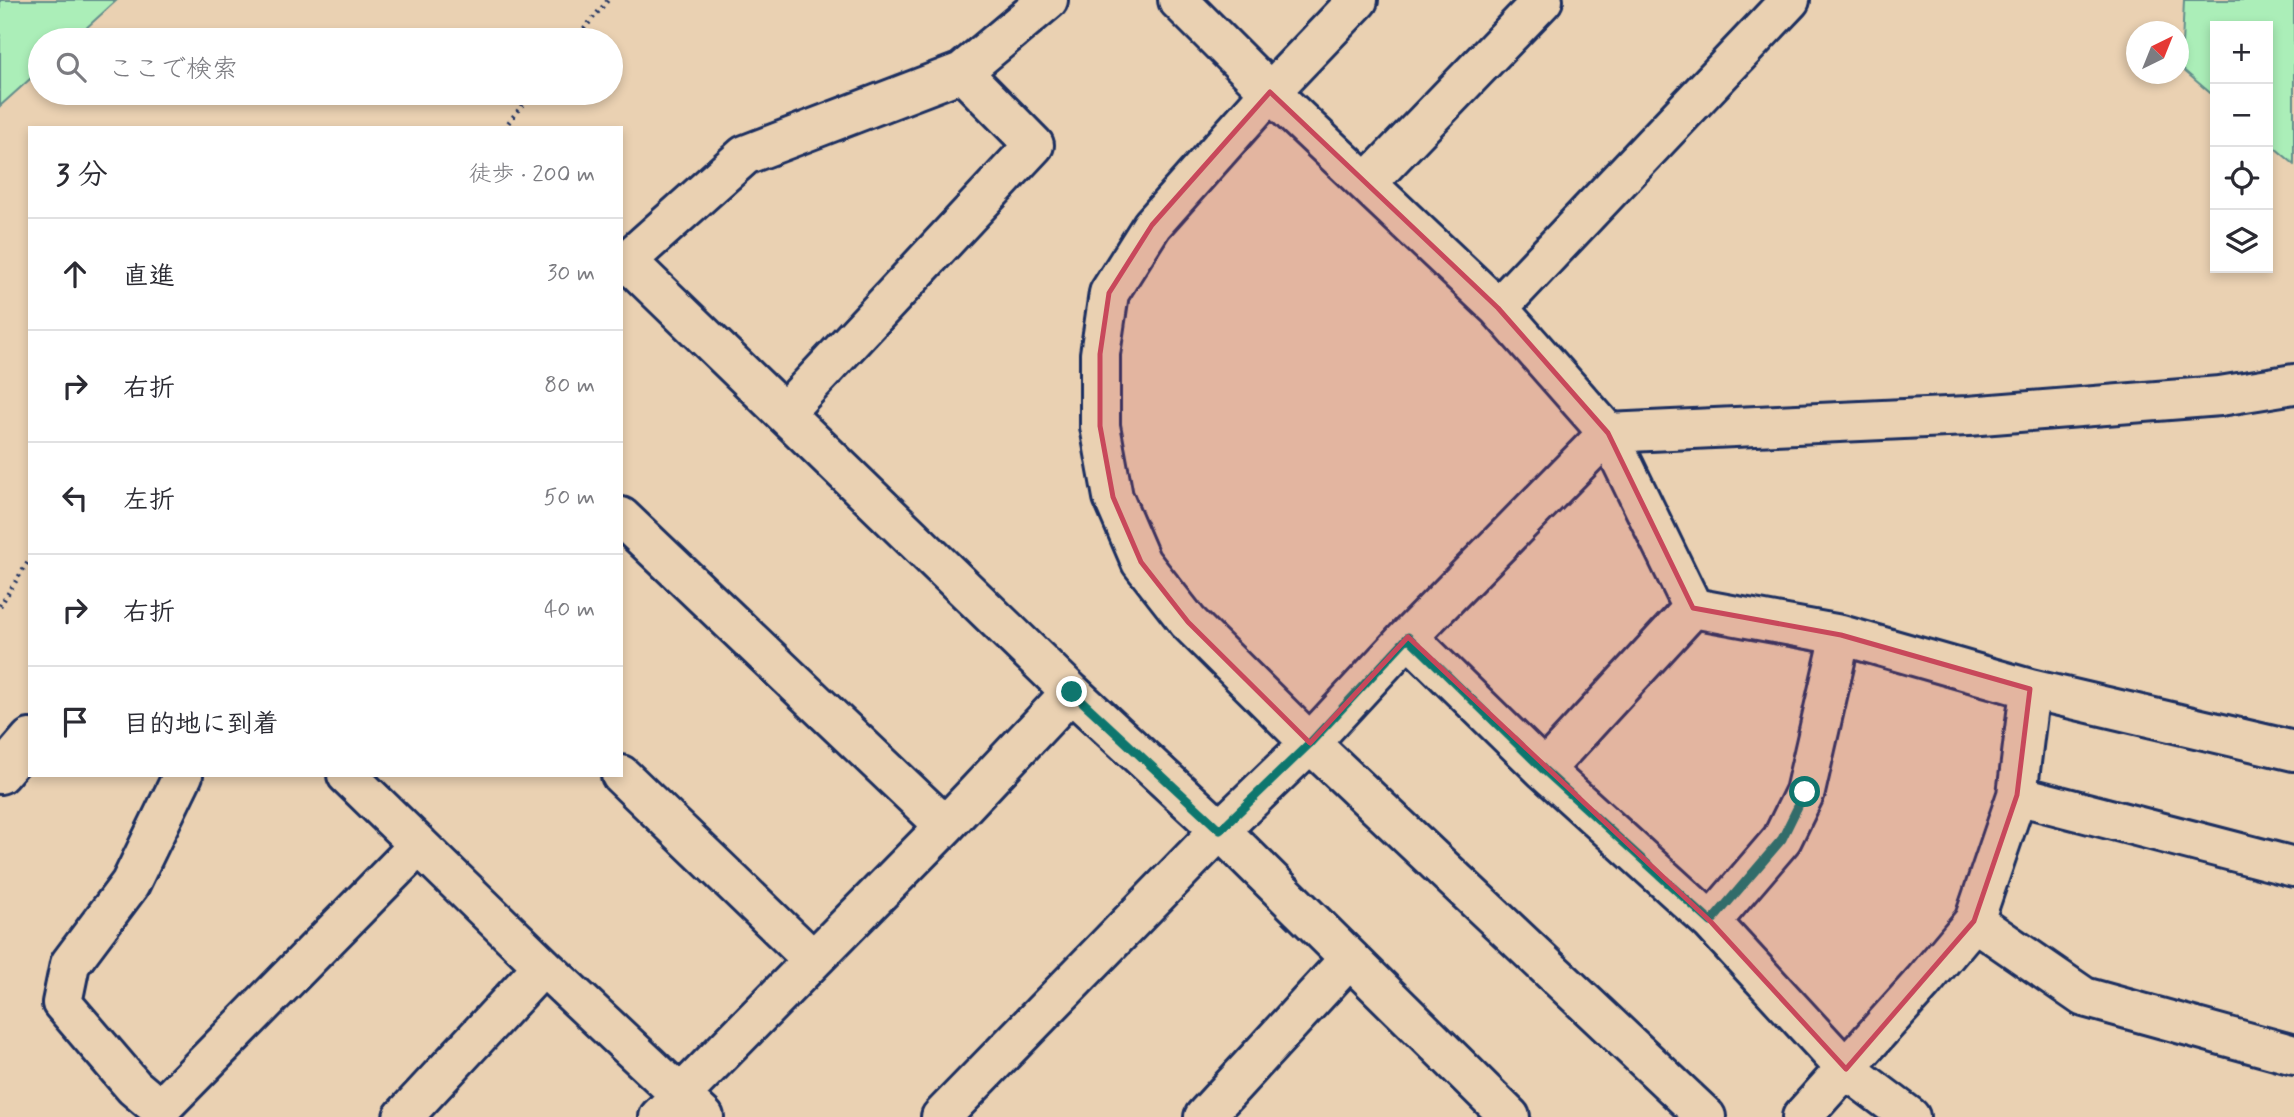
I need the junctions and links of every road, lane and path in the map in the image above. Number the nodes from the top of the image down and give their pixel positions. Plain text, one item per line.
1 (608, 0) edge
2 (1048, 0) edge
3 (1178, 0) edge
4 (1358, 0) edge
5 (1543, 0) edge
6 (1790, 0) edge
7 (585, 28) edge
8 (962, 72) junction
9 (1270, 92) junction
10 (522, 105) edge
11 (506, 126) edge
12 (1367, 183) junction
13 (624, 263) edge
14 (1499, 308) junction
15 (2294, 384) edge
16 (784, 413) junction
17 (1608, 433) junction
18 (623, 519) edge
19 (28, 562) edge
20 (0, 606) edge
21 (1693, 608) junction
22 (1841, 635) junction
23 (1408, 637) junction
24 (2030, 689) junction
25 (1072, 692) junction
26 (28, 741) edge
27 (1310, 743) junction
28 (2294, 751) edge
29 (1544, 770) junction
30 (0, 774) edge
31 (182, 777) edge
32 (349, 777) edge
33 (623, 777) edge
34 (2017, 795) junction
35 (945, 826) junction
36 (1220, 830) junction
37 (419, 845) junction
38 (2294, 867) edge
39 (1974, 921) junction
40 (1711, 922) junction
41 (812, 959) junction
42 (1349, 959) junction
43 (543, 966) junction
44 (2294, 1055) edge
45 (1846, 1069) junction
46 (681, 1110) edge
47 (403, 1117) edge
48 (941, 1117) edge
49 (1204, 1117) edge
50 (1510, 1117) edge
51 (1706, 1117) edge
52 (1802, 1117) edge
53 (1910, 1117) edge

1 - 7 path
2 - 8 street
3 - 9 street
4 - 9 street
5 - 12 street
6 - 14 street
8 - 13 street
8 - 16 street
9 - 12 street
9 - 27 street
10 - 11 path
12 - 14 street
13 - 16 street
14 - 17 street
15 - 17 street
16 - 25 street
17 - 21 street
17 - 23 street
18 - 35 street
19 - 20 path
21 - 22 street
21 - 29 street
22 - 24 street
22 - 40 street
23 - 27 street
23 - 29 street
24 - 28 street
24 - 34 street
25 - 35 street
25 - 36 street
26 - 30 street
27 - 36 street
27 - 51 street
29 - 40 street
31 - 37 street
32 - 37 street
33 - 41 street
34 - 38 street
34 - 39 street
35 - 41 street
36 - 42 street
36 - 48 street
37 - 43 street
39 - 44 street
39 - 45 street
40 - 45 street
41 - 46 street
42 - 49 street
42 - 50 street
43 - 46 street
43 - 47 street
45 - 52 street
45 - 53 street

